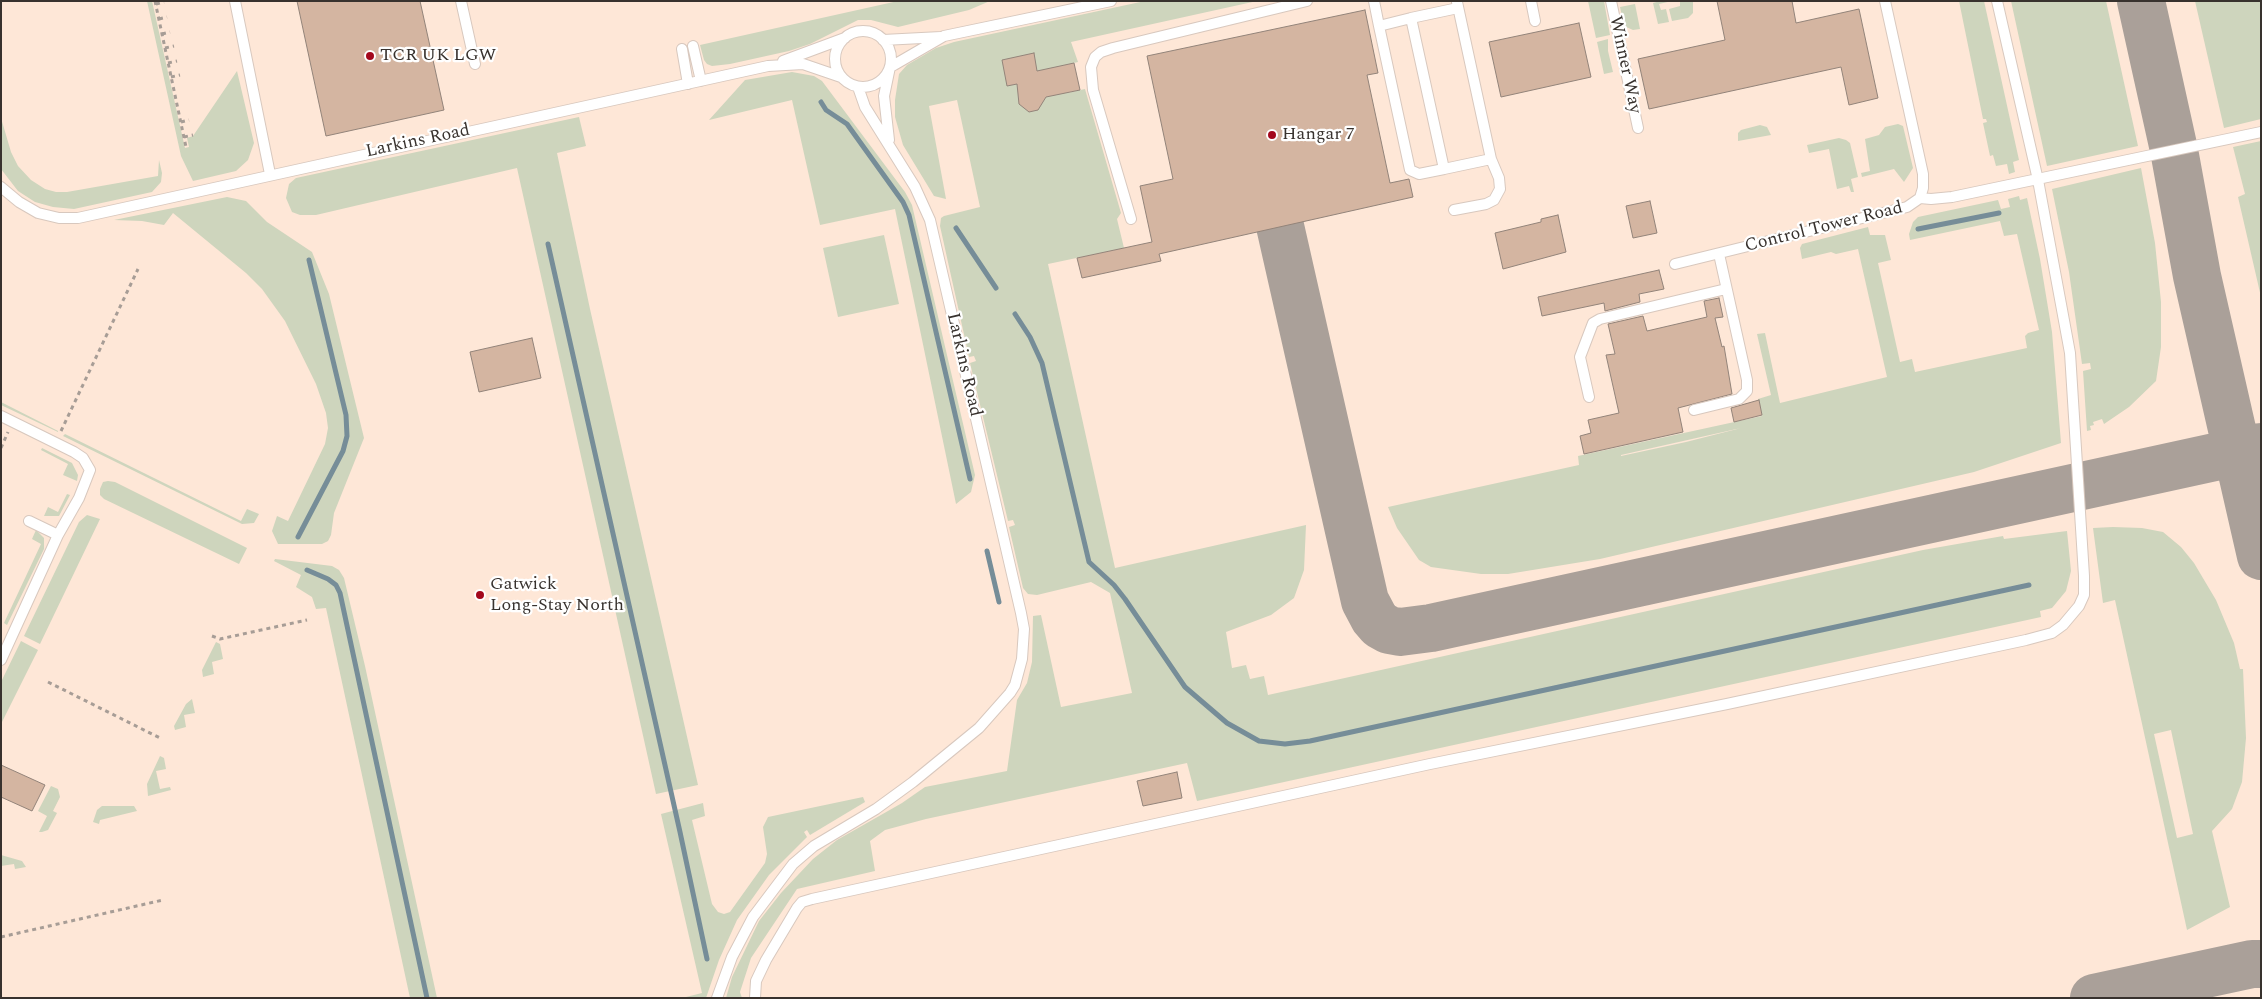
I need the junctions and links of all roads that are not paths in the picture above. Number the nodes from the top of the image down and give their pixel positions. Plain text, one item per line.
1 (235, 1) edge
2 (461, 1) edge
3 (1112, 1) edge
4 (1307, 1) edge
5 (1374, 1) edge
6 (1531, 1) edge
7 (1611, 1) edge
8 (1885, 1) edge
9 (1997, 1) edge
10 (1458, 4) edge
11 (1411, 18) junction
12 (1535, 21) dead end
13 (1379, 26) junction
14 (944, 36) junction
15 (845, 38) junction
16 (883, 40) junction
17 (693, 46) dead end
18 (682, 49) dead end
19 (475, 64) dead end
20 (768, 66) junction
21 (890, 67) junction
22 (842, 77) junction
23 (700, 82) junction
24 (688, 84) junction
25 (858, 87) junction
26 (1638, 128) dead end
27 (2261, 132) edge
28 (890, 146) junction
29 (1490, 159) junction
30 (1444, 169) junction
31 (270, 174) junction
32 (2038, 180) junction
33 (1, 186) edge
34 (1920, 198) junction
35 (1454, 210) dead end
36 (1131, 219) dead end
37 (1719, 254) junction
38 (1675, 264) dead end
39 (1726, 289) junction
40 (1589, 397) dead end
41 (1694, 410) dead end
42 (1, 416) edge
43 (29, 521) dead end
44 (58, 536) junction
45 (1, 660) edge
46 (717, 998) edge
47 (755, 998) edge

1 - 31 lane
2 - 19 lane
3 - 14 lane
4 - 36 lane
5 - 13 lane
6 - 12 lane
7 - 26 lane, Winner Way
8 - 34 lane, Control Tower Road
9 - 32 lane
10 - 11 lane
10 - 29 lane
11 - 13 lane
11 - 30 lane
13 - 30 lane
14 - 16 lane
14 - 21 lane
15 - 16 lane
15 - 20 lane
15 - 22 lane
16 - 21 lane
17 - 23 lane
18 - 24 lane
20 - 22 lane, Larkins Road
20 - 23 lane, Larkins Road
21 - 25 lane
21 - 28 lane
22 - 25 lane
23 - 24 lane, Larkins Road
24 - 31 lane, Larkins Road
25 - 28 lane, Larkins Road
27 - 32 lane
28 - 46 lane, Larkins Road
29 - 30 lane
29 - 35 lane
31 - 33 lane, Larkins Road
32 - 34 lane
32 - 47 lane
34 - 37 lane, Control Tower Road
37 - 38 lane, Control Tower Road
37 - 39 lane
39 - 40 lane
39 - 41 lane
42 - 44 lane
43 - 44 lane
44 - 45 lane

